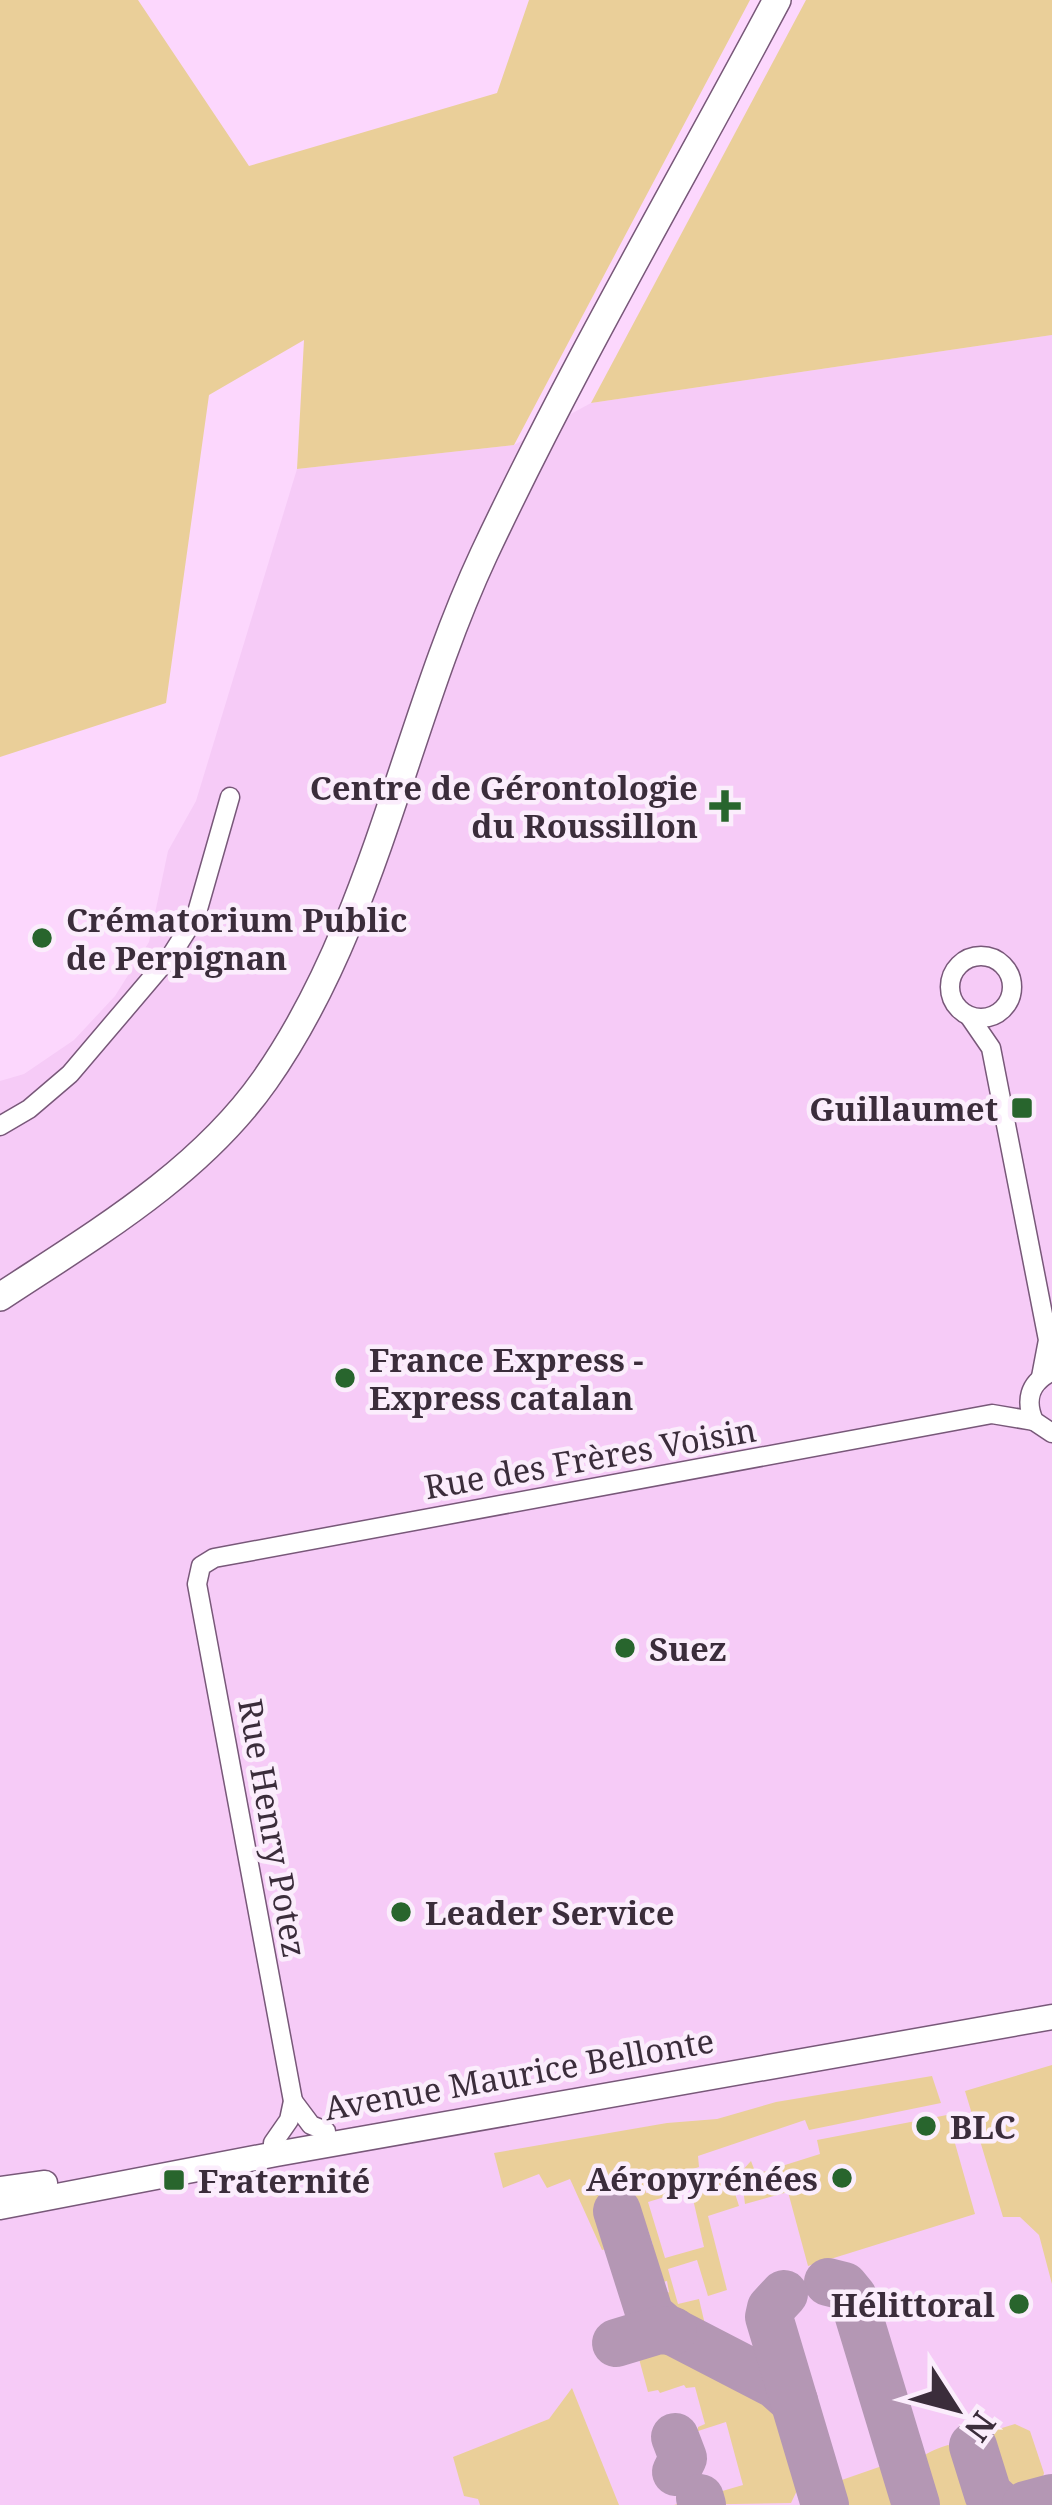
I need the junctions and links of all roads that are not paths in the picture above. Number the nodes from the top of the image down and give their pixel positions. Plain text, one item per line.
1 (777, 0) edge
2 (230, 797) dead end
3 (1000, 1011) junction
4 (969, 1016) junction
5 (991, 1048) junction
6 (0, 1126) edge
7 (0, 1298) edge
8 (1050, 1343) edge
9 (1041, 1380) edge
10 (992, 1414) junction
11 (1034, 1421) junction
12 (1052, 1433) edge
13 (201, 1566) joint
14 (1052, 2006) edge
15 (1052, 2017) edge
16 (292, 2101) junction
17 (326, 2132) junction
18 (273, 2143) junction
19 (0, 2188) edge
20 (0, 2206) edge

1 - 7 main road
2 - 6 street
3 - 4 street
3 - 4 street
3 - 5 street
4 - 5 street
5 - 8 street
8 - 9 street
9 - 10 street, Rue des Frères Voisin
9 - 11 street
10 - 11 street, Rue des Frères Voisin
10 - 13 street, Rue des Frères Voisin
11 - 12 street
13 - 16 street, Rue Henry Potez
14 - 17 street, Avenue Maurice Bellonte
15 - 20 street, Avenue Maurice Bellonte
16 - 17 street
16 - 18 street
17 - 18 street, Avenue Maurice Bellonte
18 - 19 street, Avenue Maurice Bellonte

